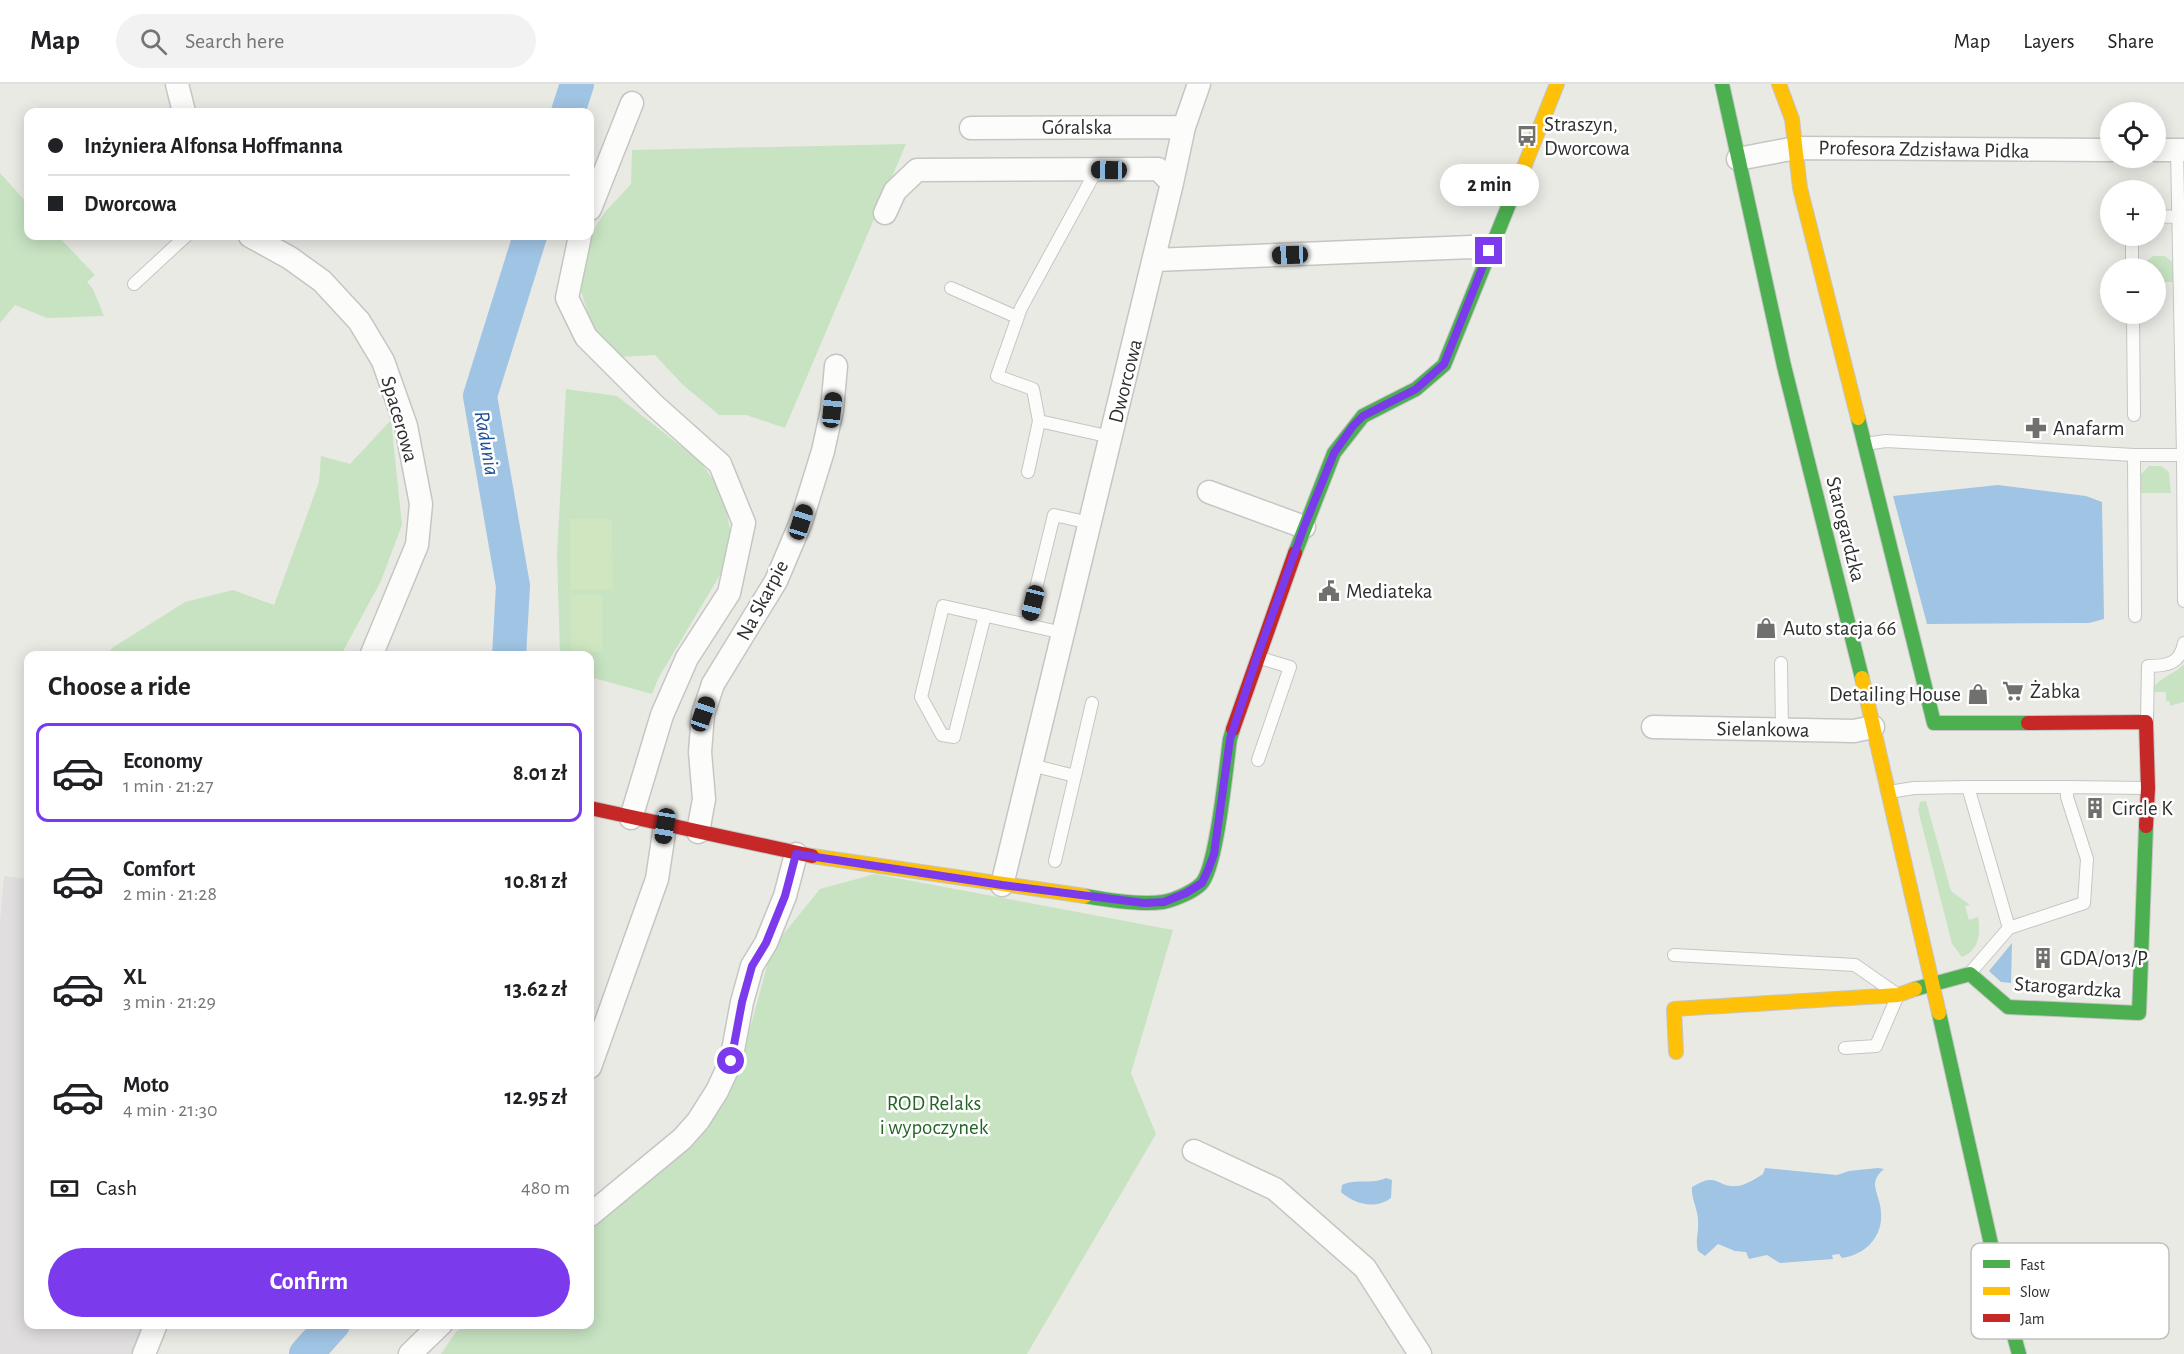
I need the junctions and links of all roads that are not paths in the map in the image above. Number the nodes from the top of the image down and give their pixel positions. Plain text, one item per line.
1 (177, 84) edge
2 (1199, 84) edge
3 (1557, 84) edge
4 (1722, 84) edge
5 (1779, 84) edge
6 (632, 103) dead end
7 (183, 108) edge
8 (1184, 127) junction
9 (971, 128) dead end
10 (1796, 148) junction
11 (2100, 150) edge
12 (2172, 150) edge
13 (1738, 159) junction
14 (1097, 169) junction
15 (1172, 183) junction
16 (594, 199) edge
17 (2181, 202) edge
18 (885, 213) dead end
19 (2178, 216) junction
20 (2166, 217) edge
21 (182, 240) edge
22 (257, 240) edge
23 (579, 240) edge
24 (1489, 251) junction
25 (1154, 260) junction
26 (134, 284) dead end
27 (951, 288) dead end
28 (1017, 317) junction
29 (2133, 324) edge
30 (2182, 343) edge
31 (836, 366) dead end
32 (2134, 415) dead end
33 (1038, 421) junction
34 (1111, 437) junction
35 (1864, 445) junction
36 (2134, 455) junction
37 (2184, 455) edge
38 (1028, 472) dead end
39 (1209, 492) dead end
40 (2183, 503) edge
41 (1090, 523) junction
42 (1304, 527) junction
43 (2184, 601) edge
44 (985, 615) junction
45 (2135, 616) dead end
46 (1027, 625) junction
47 (1063, 633) junction
48 (2184, 643) edge
49 (373, 651) edge
50 (1257, 657) junction
51 (1782, 663) dead end
52 (1092, 703) dead end
53 (2146, 722) junction
54 (1653, 727) dead end
55 (1873, 727) junction
56 (1782, 730) junction
57 (1258, 760) dead end
58 (1031, 765) junction
59 (1075, 776) junction
60 (1968, 787) junction
61 (2067, 787) junction
62 (2148, 788) junction
63 (1888, 792) junction
64 (594, 809) edge
65 (631, 818) junction
66 (665, 826) junction
67 (698, 832) junction
68 (796, 854) junction
69 (1055, 861) dead end
70 (1002, 885) junction
71 (2009, 928) junction
72 (1674, 955) dead end
73 (1970, 974) junction
74 (1932, 983) junction
75 (1898, 995) junction
76 (1845, 1048) dead end
77 (1676, 1052) dead end
78 (594, 1056) edge
79 (1194, 1151) dead end
80 (594, 1208) edge
81 (1991, 1243) edge
82 (154, 1329) edge
83 (436, 1329) edge
84 (2015, 1339) edge
85 (144, 1354) edge
86 (410, 1354) edge
87 (1420, 1354) edge
88 (2019, 1354) edge

1 - 7 street
2 - 8 street
3 - 24 street
4 - 13 street, Starogardzka
5 - 10 street
6 - 16 street
8 - 9 street, Góralska
8 - 15 street
10 - 11 street, Profesora Zdzisława Pidka
10 - 13 street, Profesora Zdzisława Pidka
10 - 35 street
12 - 17 lane
13 - 55 street, Starogardzka
14 - 15 street
14 - 18 street
14 - 28 lane
15 - 25 street, Dworcowa
17 - 19 lane
19 - 20 lane
19 - 30 lane
21 - 26 lane
22 - 49 street, Spacerowa
23 - 65 street
24 - 25 street
24 - 42 street
25 - 34 street, Dworcowa
27 - 28 lane
28 - 33 lane
29 - 32 lane
30 - 37 lane
31 - 67 street, Na Skarpie
33 - 34 lane
33 - 38 lane
34 - 41 street, Dworcowa
35 - 36 lane
35 - 53 street
36 - 37 lane
36 - 45 lane
37 - 40 lane
39 - 42 street
40 - 43 lane
41 - 46 lane
41 - 47 street, Dworcowa
42 - 50 street
44 - 44 lane
44 - 46 lane
46 - 47 lane
47 - 58 street, Dworcowa
48 - 53 lane
50 - 57 lane
50 - 70 street
51 - 56 lane
52 - 59 lane
53 - 62 street, Starogardzka
54 - 56 street, Sielankowa
55 - 56 street, Sielankowa
55 - 63 street, Starogardzka
58 - 59 lane
58 - 70 street, Dworcowa
59 - 69 lane
60 - 61 lane
60 - 63 lane
60 - 71 lane
61 - 62 lane
61 - 71 lane
62 - 73 street, Starogardzka
63 - 74 street, Starogardzka
64 - 65 street
65 - 66 street
66 - 67 street
66 - 78 street
67 - 68 street
68 - 70 street
68 - 80 street
71 - 73 lane
72 - 75 lane
73 - 74 street
74 - 75 street
74 - 81 street, Starogardzka
75 - 76 lane
75 - 77 street
79 - 87 street
82 - 85 street
83 - 86 street
84 - 88 street, Starogardzka

